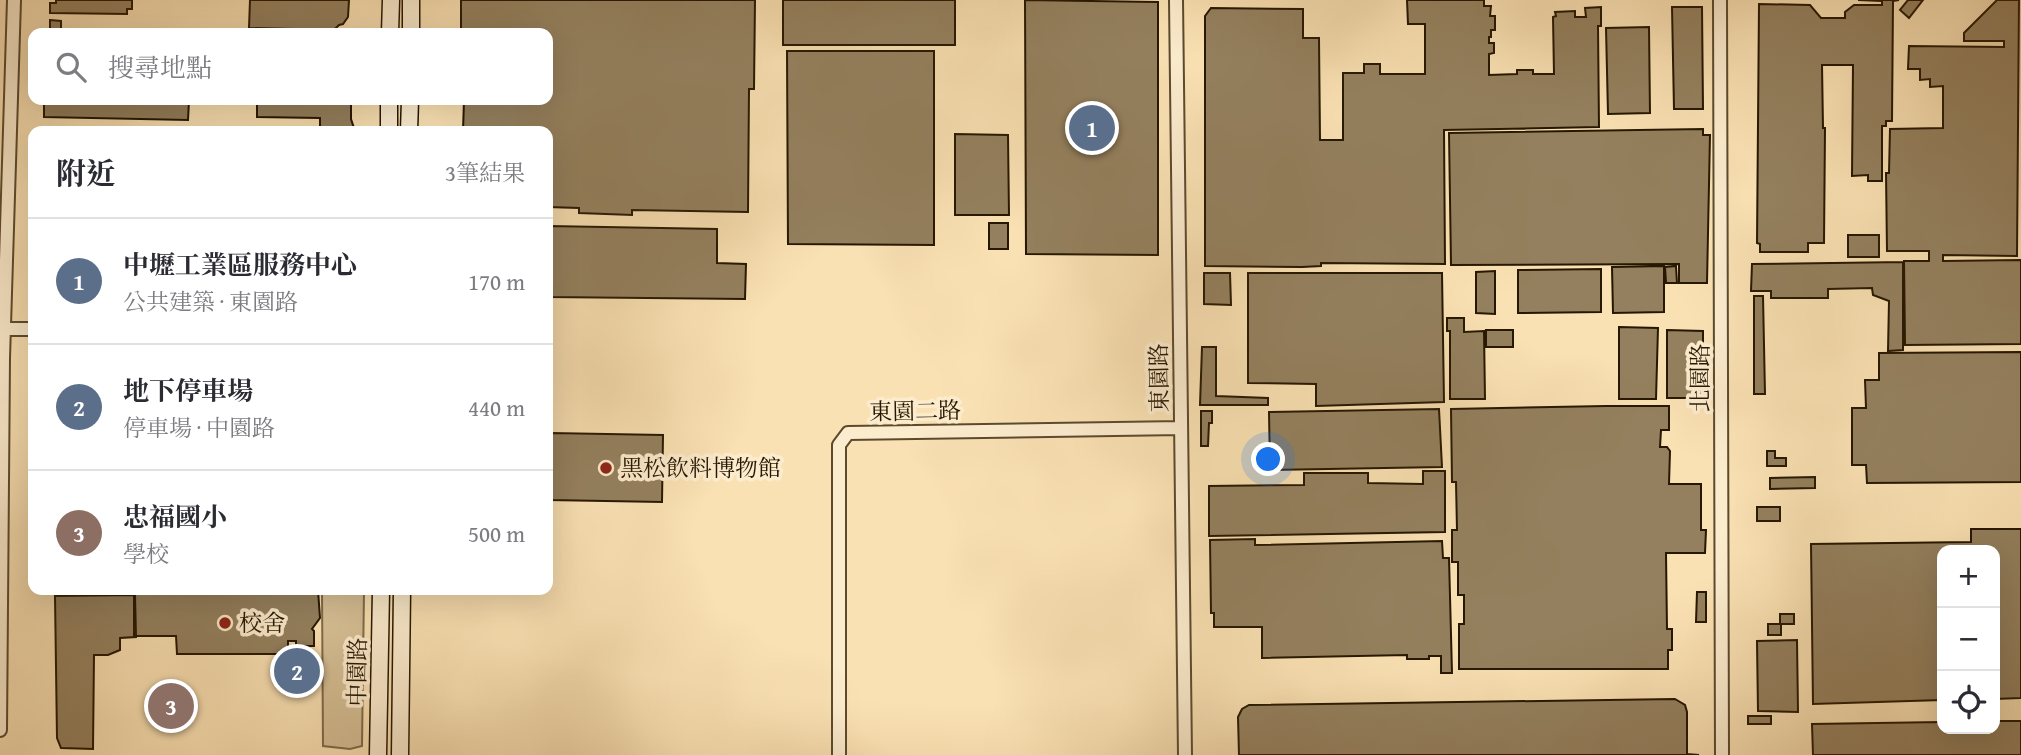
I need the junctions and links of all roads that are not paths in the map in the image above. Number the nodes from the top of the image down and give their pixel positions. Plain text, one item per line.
1 (14, 0) edge
2 (391, 0) edge
3 (411, 0) edge
4 (1176, 0) edge
5 (1720, 0) edge
6 (390, 28) edge
7 (411, 28) edge
8 (389, 105) edge
9 (410, 105) edge
10 (388, 126) edge
11 (409, 126) edge
12 (4, 329) junction
13 (28, 329) edge
14 (1181, 428) junction
15 (381, 595) edge
16 (402, 595) edge
17 (0, 730) edge
18 (378, 755) edge
19 (400, 755) edge
20 (839, 755) edge
21 (1185, 755) edge
22 (1722, 755) edge

1 - 12 street
2 - 6 main road
3 - 7 main road
4 - 14 street, 東園路
5 - 22 street, 北園路
8 - 10 main road
9 - 11 main road
12 - 13 street
12 - 17 street
14 - 20 street, 東園二路
14 - 21 street, 東園路
15 - 18 main road, 中園路
16 - 19 main road, 中園路

